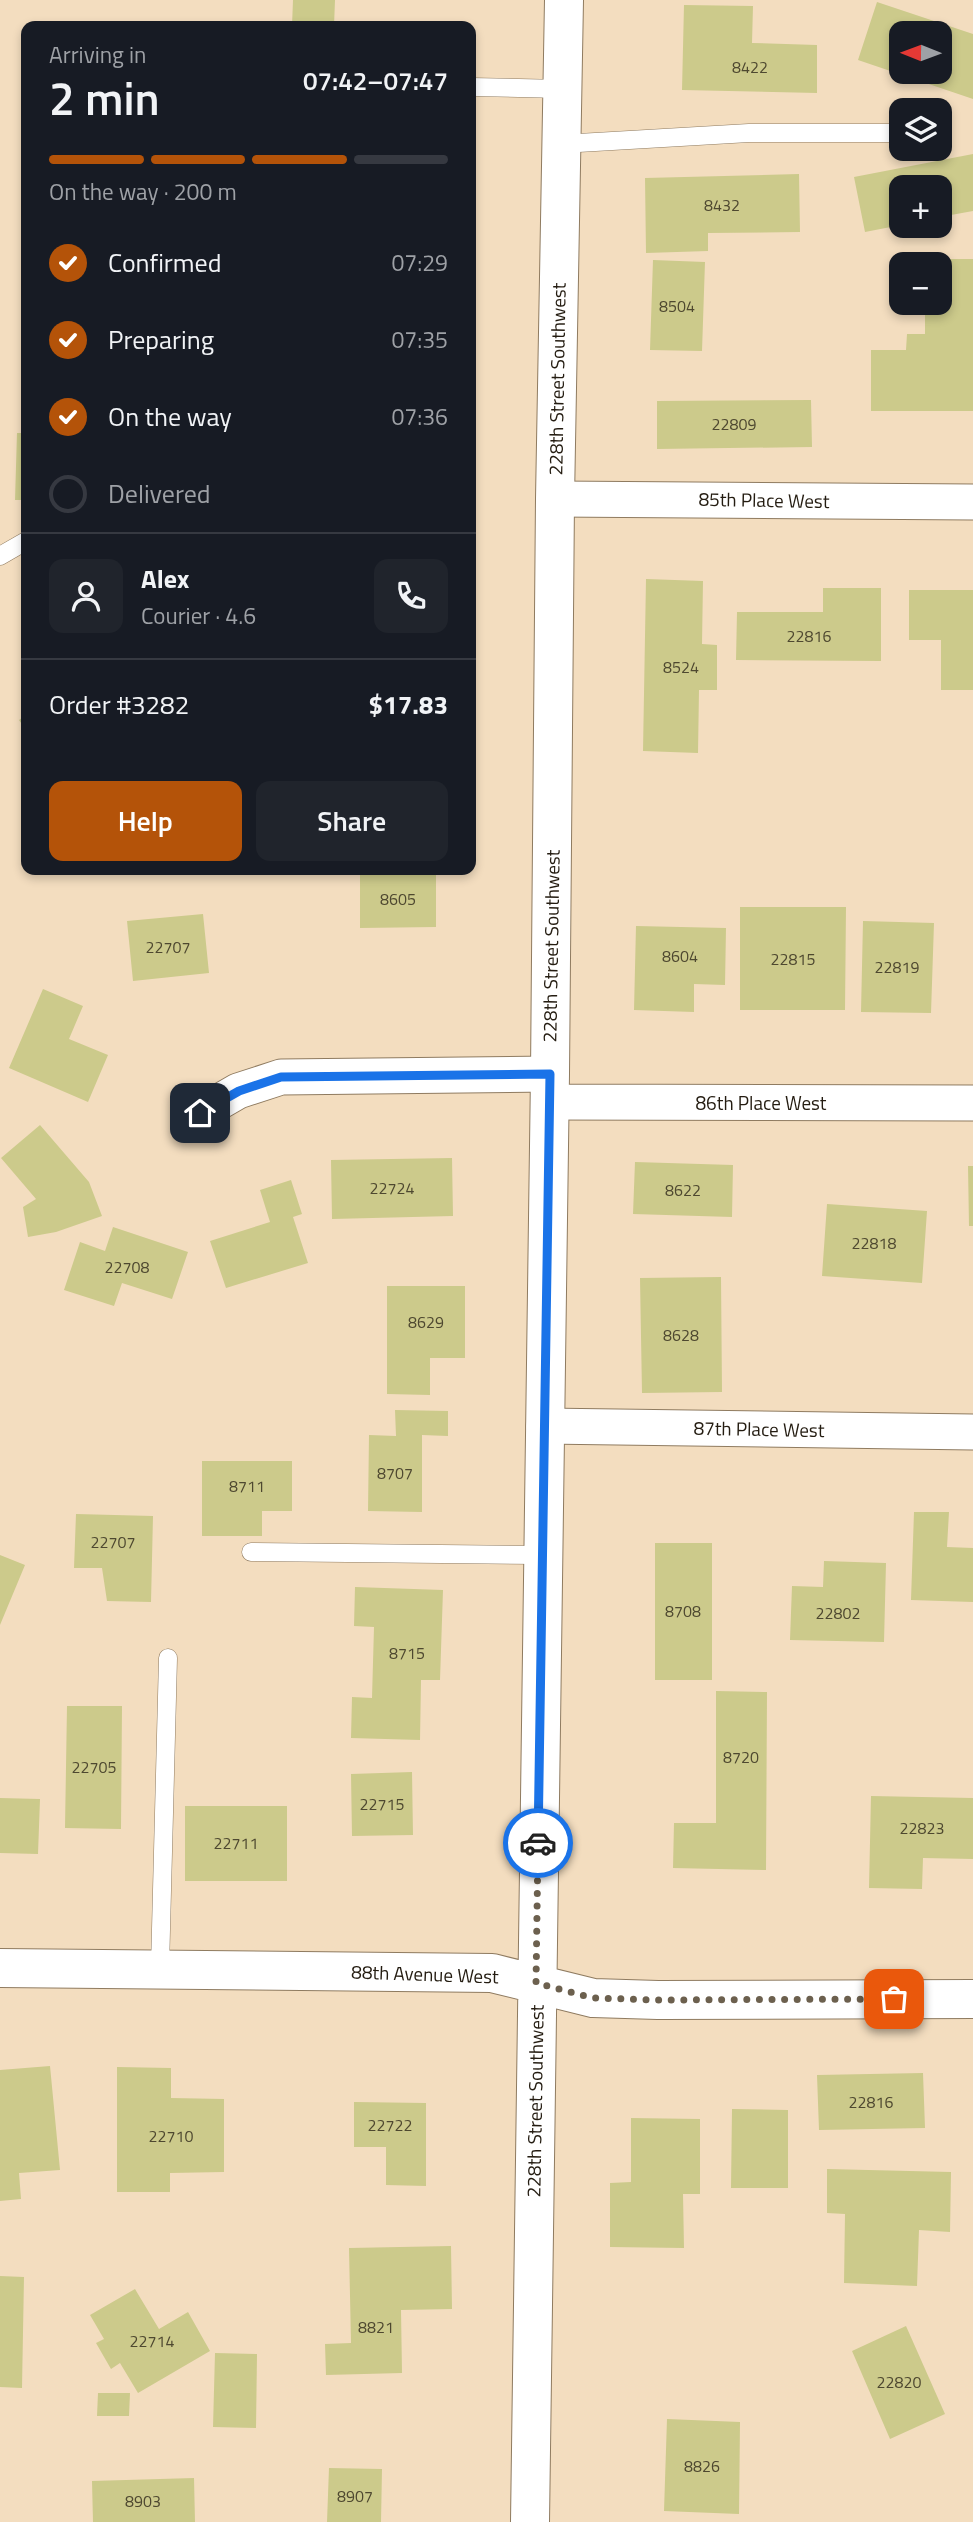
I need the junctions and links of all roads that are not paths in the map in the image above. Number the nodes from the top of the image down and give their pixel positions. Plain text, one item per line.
1 (564, 0) edge
2 (476, 87) edge
3 (562, 89) junction
4 (889, 133) edge
5 (561, 144) junction
6 (555, 499) junction
7 (973, 502) edge
8 (21, 544) edge
9 (0, 556) edge
10 (550, 1088) junction
11 (973, 1103) edge
12 (200, 1113) dead end
13 (544, 1426) junction
14 (973, 1432) edge
15 (251, 1552) dead end
16 (542, 1555) junction
17 (168, 1658) dead end
18 (0, 1968) edge
19 (160, 1968) junction
20 (536, 1983) junction
21 (973, 1999) edge
22 (530, 2522) edge

1 - 3 street, 228th Street Southwest
2 - 3 lane
3 - 5 street, 228th Street Southwest
4 - 5 lane
5 - 6 street, 228th Street Southwest
6 - 7 street, 85th Place West
6 - 10 street, 228th Street Southwest
8 - 9 lane
10 - 11 street, 86th Place West
10 - 12 street, 86th Place West
10 - 13 street, 228th Street Southwest
13 - 14 street, 87th Place West
13 - 16 street, 228th Street Southwest
15 - 16 lane
16 - 20 street, 228th Street Southwest
17 - 19 lane
18 - 19 street, 88th Avenue West
19 - 20 street, 88th Avenue West
20 - 21 street, 88th Avenue West
20 - 22 street, 228th Street Southwest

